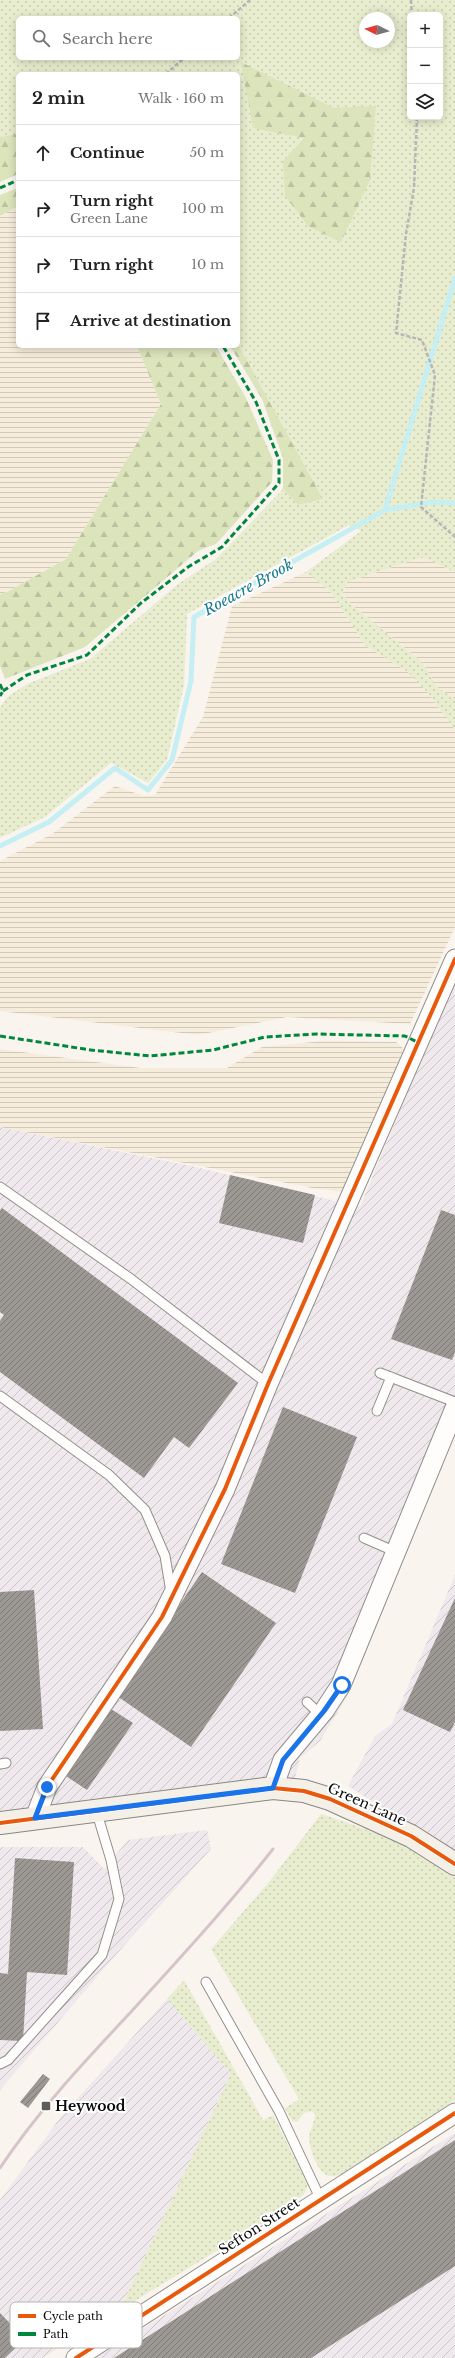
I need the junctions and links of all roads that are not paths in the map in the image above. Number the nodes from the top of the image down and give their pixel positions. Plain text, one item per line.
1 (455, 959) edge
2 (0, 1188) edge
3 (380, 1373) dead end
4 (391, 1377) junction
5 (268, 1384) junction
6 (0, 1396) edge
7 (455, 1402) edge
8 (455, 1408) edge
9 (378, 1411) dead end
10 (364, 1538) dead end
11 (396, 1552) junction
12 (172, 1598) junction
13 (307, 1702) dead end
14 (321, 1715) junction
15 (273, 1788) junction
16 (96, 1810) junction
17 (35, 1818) junction
18 (0, 1823) edge
19 (453, 1858) edge
20 (206, 1982) dead end
21 (0, 2064) edge
22 (455, 2113) edge
23 (321, 2200) junction
24 (142, 2315) edge
25 (92, 2348) edge
26 (76, 2358) edge

1 - 5 street
2 - 5 lane
3 - 4 lane
4 - 7 lane
4 - 9 lane
5 - 12 street
6 - 12 lane
8 - 11 street
10 - 11 lane
11 - 14 street
12 - 17 street
13 - 14 lane
14 - 15 street
15 - 16 street, Green Lane
15 - 19 street, Green Lane
16 - 17 street, Green Lane
16 - 21 lane
17 - 18 street, Green Lane
20 - 23 lane
22 - 23 street, Sefton Street
23 - 24 street, Sefton Street
25 - 26 street, Sefton Street

